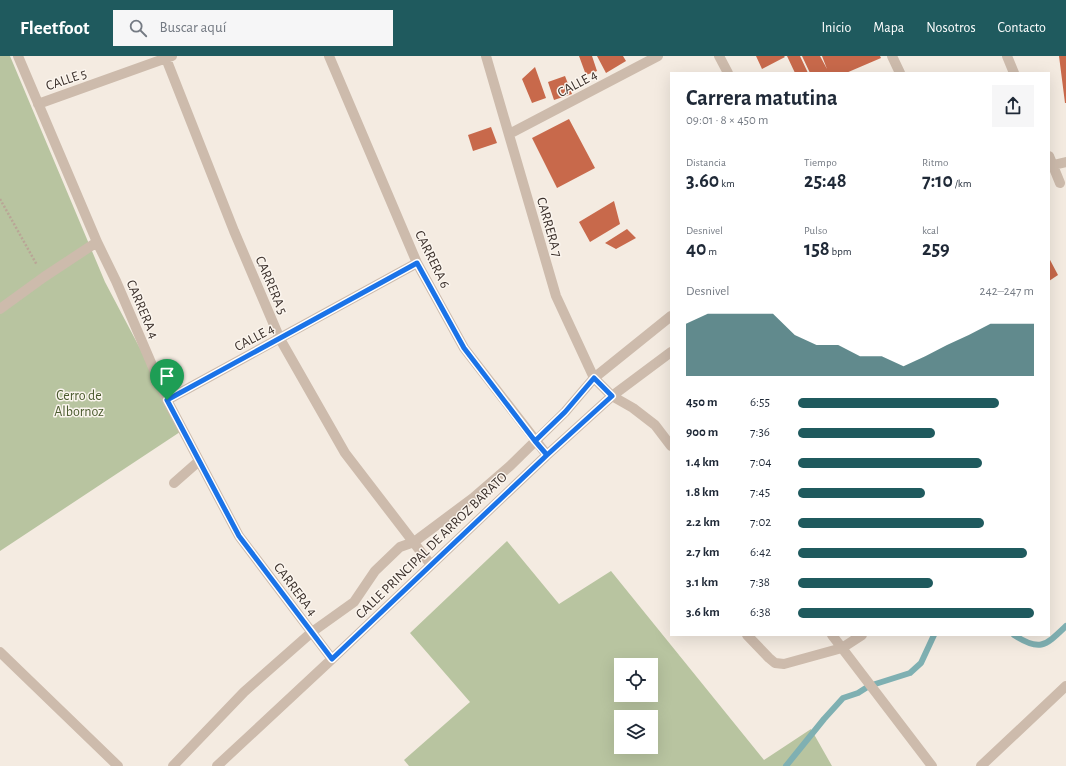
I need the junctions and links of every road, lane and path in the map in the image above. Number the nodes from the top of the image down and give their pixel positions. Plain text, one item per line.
1 (18, 56) edge
2 (329, 56) edge
3 (486, 56) edge
4 (658, 56) edge
5 (719, 56) edge
6 (892, 56) edge
7 (1007, 56) edge
8 (168, 57) edge
9 (727, 72) edge
10 (900, 72) edge
11 (1014, 72) edge
12 (38, 104) junction
13 (509, 134) junction
14 (1050, 162) edge
15 (1066, 162) edge
16 (1063, 182) edge
17 (1050, 185) edge
18 (0, 199) edge
19 (97, 242) junction
20 (417, 263) junction
21 (44, 277) junction
22 (0, 309) edge
23 (670, 317) edge
24 (280, 339) junction
25 (670, 353) edge
26 (594, 378) junction
27 (612, 396) junction
28 (167, 400) junction
29 (535, 441) junction
30 (670, 445) edge
31 (547, 455) junction
32 (200, 461) junction
33 (174, 484) dead end
34 (414, 542) junction
35 (431, 565) junction
36 (312, 632) junction
37 (748, 636) edge
38 (833, 636) edge
39 (860, 636) edge
40 (842, 648) junction
41 (0, 652) edge
42 (332, 659) junction
43 (1066, 686) edge
44 (118, 766) edge
45 (173, 766) edge
46 (217, 766) edge
47 (932, 766) edge
48 (981, 766) edge

1 - 12 street, CARRERA 4
2 - 20 street, CARRERA 6
3 - 13 street, CARRERA 7
4 - 13 street, CALLE 4
5 - 9 street
6 - 10 street
7 - 11 street
8 - 12 street, CALLE 5
8 - 24 street, CARRERA 5
12 - 19 street, CARRERA 4
13 - 26 street, CARRERA 7
14 - 15 street
14 - 16 street
16 - 17 street
18 - 21 path
19 - 21 street
19 - 28 street, CARRERA 4
20 - 24 street, CALLE 4
20 - 29 street, CARRERA 6
21 - 22 street
23 - 26 street
24 - 28 street, CALLE 4
24 - 34 street, CARRERA 5
25 - 27 street, CALLE PRINCIPAL DE ARROZ BARATO
26 - 27 street, CARRERA 7
26 - 29 street
27 - 30 street, CARRERA 7
27 - 31 street, CALLE PRINCIPAL DE ARROZ BARATO
28 - 32 street, CARRERA 4
29 - 31 street, CARRERA 6
29 - 34 street
31 - 35 street, CALLE PRINCIPAL DE ARROZ BARATO
32 - 33 street
32 - 36 street, CARRERA 4
34 - 35 street, CARRERA 5
34 - 36 street
35 - 42 street, CALLE PRINCIPAL DE ARROZ BARATO
36 - 42 street, CARRERA 4
36 - 45 street
37 - 40 street
38 - 40 street
39 - 40 street
40 - 47 street
41 - 44 street
42 - 46 street, CALLE PRINCIPAL DE ARROZ BARATO
43 - 48 street

